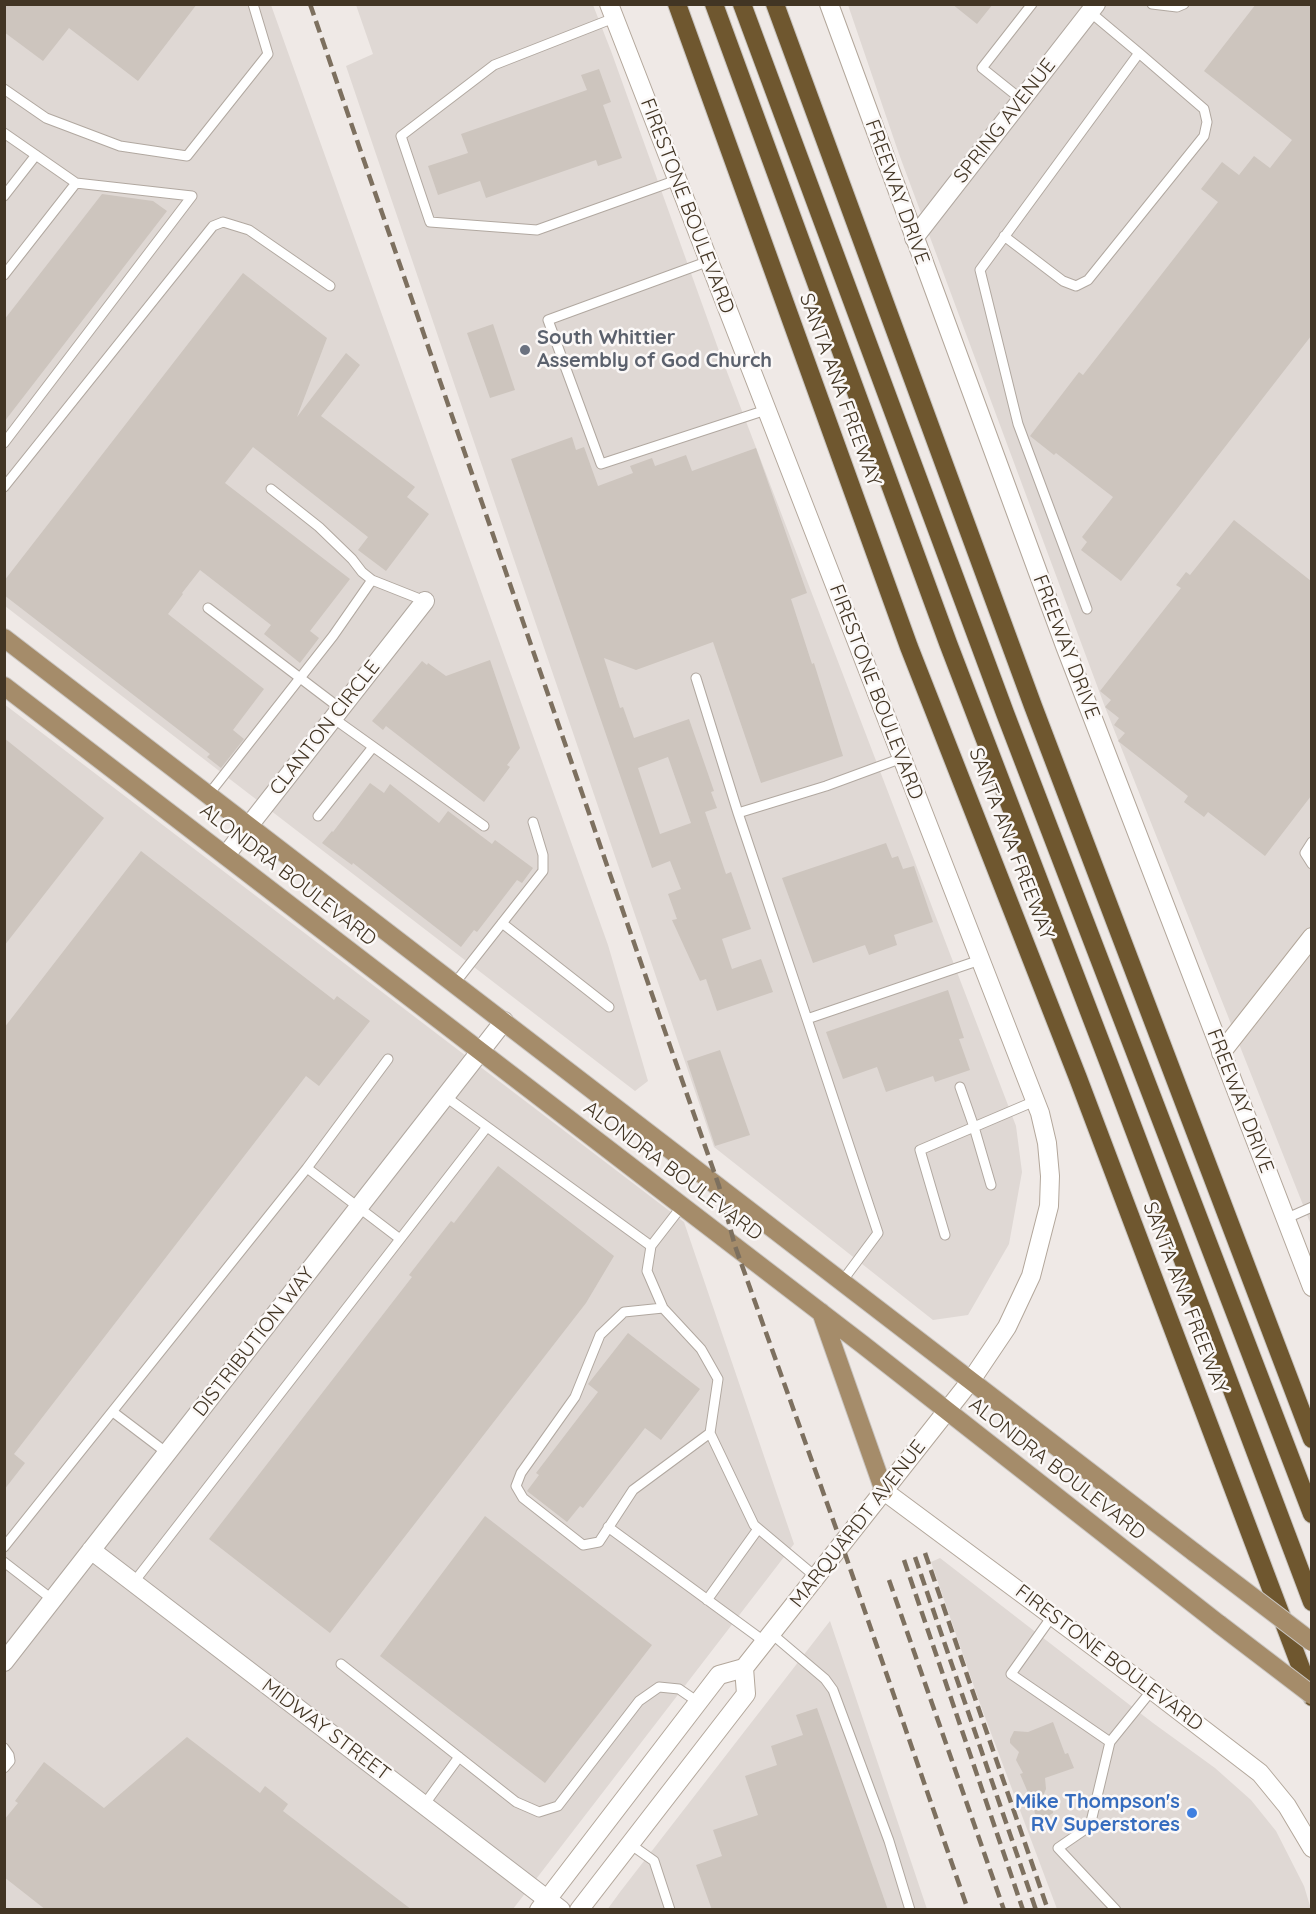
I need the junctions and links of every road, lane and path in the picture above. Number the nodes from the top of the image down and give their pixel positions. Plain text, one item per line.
1 (253, 4) edge
2 (665, 4) edge
3 (677, 4) edge
4 (714, 4) edge
5 (742, 4) edge
6 (775, 4) edge
7 (786, 4) edge
8 (829, 4) edge
9 (1032, 4) edge
10 (1152, 4) edge
11 (1184, 4) edge
12 (1093, 8) edge
13 (611, 11) edge
14 (1139, 53) junction
15 (4, 88) edge
16 (1022, 100) junction
17 (713, 104) junction
18 (4, 133) edge
19 (826, 143) junction
20 (36, 155) junction
21 (677, 180) junction
22 (76, 183) junction
23 (4, 196) edge
24 (1004, 236) junction
25 (914, 238) junction
26 (709, 261) junction
27 (4, 275) edge
28 (330, 286) dead end
29 (766, 410) junction
30 (4, 443) edge
31 (4, 487) edge
32 (271, 489) dead end
33 (372, 580) junction
34 (424, 601) joint
35 (208, 608) dead end
36 (1088, 609) dead end
37 (4, 638) edge
38 (300, 678) junction
39 (696, 678) dead end
40 (4, 686) edge
41 (337, 713) junction
42 (373, 747) junction
43 (902, 758) junction
44 (208, 795) junction
45 (738, 813) junction
46 (318, 816) dead end
47 (533, 822) dead end
48 (484, 825) dead end
49 (249, 826) junction
50 (1311, 842) edge
51 (226, 855) junction
52 (1311, 864) edge
53 (502, 923) junction
54 (1311, 937) edge
55 (980, 960) junction
56 (455, 983) junction
57 (609, 1007) dead end
58 (807, 1019) junction
59 (504, 1021) junction
60 (481, 1051) junction
61 (1221, 1053) junction
62 (388, 1059) dead end
63 (960, 1087) dead end
64 (446, 1097) junction
65 (1035, 1101) junction
66 (487, 1127) junction
67 (974, 1127) junction
68 (308, 1168) junction
69 (992, 1185) dead end
70 (682, 1206) junction
71 (359, 1207) junction
72 (1311, 1207) edge
73 (1285, 1219) junction
74 (945, 1235) dead end
75 (400, 1239) junction
76 (651, 1246) junction
77 (843, 1280) junction
78 (1311, 1287) edge
79 (663, 1308) junction
80 (821, 1312) junction
81 (972, 1379) junction
82 (947, 1411) junction
83 (113, 1412) junction
84 (710, 1433) junction
85 (1311, 1439) edge
86 (167, 1453) junction
87 (884, 1491) junction
88 (1311, 1514) edge
89 (608, 1527) junction
90 (758, 1529) junction
91 (4, 1547) edge
92 (91, 1550) junction
93 (4, 1562) edge
94 (816, 1577) junction
95 (134, 1582) junction
96 (53, 1600) junction
97 (706, 1600) junction
98 (1311, 1602) edge
99 (1053, 1615) junction
100 (768, 1638) junction
101 (1311, 1642) edge
102 (4, 1662) edge
103 (341, 1664) dead end
104 (744, 1668) junction
105 (1152, 1690) junction
106 (1311, 1696) edge
107 (699, 1702) junction
108 (1110, 1742) junction
109 (4, 1748) edge
110 (459, 1757) junction
111 (4, 1768) edge
112 (424, 1805) junction
113 (630, 1844) junction
114 (1311, 1848) edge
115 (549, 1906) edge
116 (579, 1910) edge
117 (670, 1910) edge
118 (910, 1910) edge
119 (1116, 1910) edge

1 - 15 lane
2 - 17 highway
3 - 17 highway, SANTA ANA FREEWAY
4 - 98 highway
5 - 88 highway
6 - 19 highway
7 - 19 highway
8 - 25 street, FREEWAY DRIVE
9 - 16 lane
10 - 11 lane
12 - 14 lane
12 - 16 street, SPRING AVENUE
13 - 21 street, FIRESTONE BOULEVARD
13 - 21 lane
14 - 24 lane
14 - 24 lane
16 - 25 street, SPRING AVENUE
17 - 106 highway, SANTA ANA FREEWAY
18 - 20 lane
19 - 85 highway
20 - 22 lane
20 - 23 lane
21 - 26 street, FIRESTONE BOULEVARD
22 - 27 lane
22 - 30 lane
24 - 36 lane
25 - 61 street, FREEWAY DRIVE
26 - 29 street, FIRESTONE BOULEVARD
26 - 29 lane
28 - 31 lane
29 - 43 street, FIRESTONE BOULEVARD
32 - 33 lane
33 - 34 lane
33 - 38 lane
34 - 41 street, CLANTON CIRCLE
35 - 38 lane
37 - 44 main road, ALONDRA BOULEVARD
38 - 41 lane
38 - 44 lane
39 - 45 lane
40 - 51 main road, ALONDRA BOULEVARD
41 - 42 lane
41 - 49 street, CLANTON CIRCLE
42 - 46 lane
42 - 48 lane
43 - 45 lane
43 - 55 street, FIRESTONE BOULEVARD
44 - 49 main road, ALONDRA BOULEVARD
45 - 58 lane
47 - 53 lane
49 - 51 street, CLANTON CIRCLE
49 - 56 main road, ALONDRA BOULEVARD
50 - 52 lane
51 - 60 main road, ALONDRA BOULEVARD
53 - 56 lane
53 - 57 lane
54 - 61 street
55 - 58 lane
55 - 65 street, FIRESTONE BOULEVARD
56 - 59 main road, ALONDRA BOULEVARD
58 - 77 lane
59 - 60 street, DISTRIBUTION WAY
59 - 77 main road, ALONDRA BOULEVARD
60 - 64 street, DISTRIBUTION WAY
60 - 70 main road, ALONDRA BOULEVARD
61 - 73 street, FREEWAY DRIVE
62 - 68 lane
63 - 67 lane
64 - 66 lane
64 - 71 street, DISTRIBUTION WAY
65 - 67 lane
65 - 81 street, FIRESTONE BOULEVARD
66 - 75 lane
66 - 76 lane
67 - 69 lane
67 - 74 lane
68 - 71 lane
68 - 83 lane
70 - 76 lane
70 - 80 main road, ALONDRA BOULEVARD
71 - 75 lane
71 - 86 street, DISTRIBUTION WAY
72 - 73 lane
73 - 78 street, FREEWAY DRIVE
75 - 95 lane
76 - 79 lane
77 - 81 main road, ALONDRA BOULEVARD
79 - 84 lane
79 - 89 lane
80 - 82 main road, ALONDRA BOULEVARD
80 - 87 main road
81 - 82 street, MARQUARDT AVENUE
81 - 101 main road, ALONDRA BOULEVARD, bridge
82 - 87 street, MARQUARDT AVENUE
82 - 106 main road, ALONDRA BOULEVARD, bridge
83 - 86 lane
83 - 91 lane
84 - 89 lane
84 - 90 lane
86 - 92 street, DISTRIBUTION WAY
87 - 94 street, MARQUARDT AVENUE
87 - 99 street, FIRESTONE BOULEVARD
89 - 97 lane
90 - 94 lane
90 - 97 lane
92 - 95 street, MIDWAY STREET
92 - 96 street, DISTRIBUTION WAY
93 - 96 lane
94 - 100 street, MARQUARDT AVENUE
95 - 112 street, MIDWAY STREET
96 - 102 street, DISTRIBUTION WAY
97 - 100 lane
99 - 105 street, FIRESTONE BOULEVARD
99 - 108 lane
100 - 104 street, MARQUARDT AVENUE
100 - 118 lane
103 - 110 lane
104 - 107 street
104 - 113 street
105 - 108 lane
105 - 114 street, FIRESTONE BOULEVARD
107 - 110 lane
107 - 115 street
108 - 119 lane
109 - 111 lane
110 - 112 lane
112 - 115 street, MIDWAY STREET
113 - 116 street
113 - 117 lane

